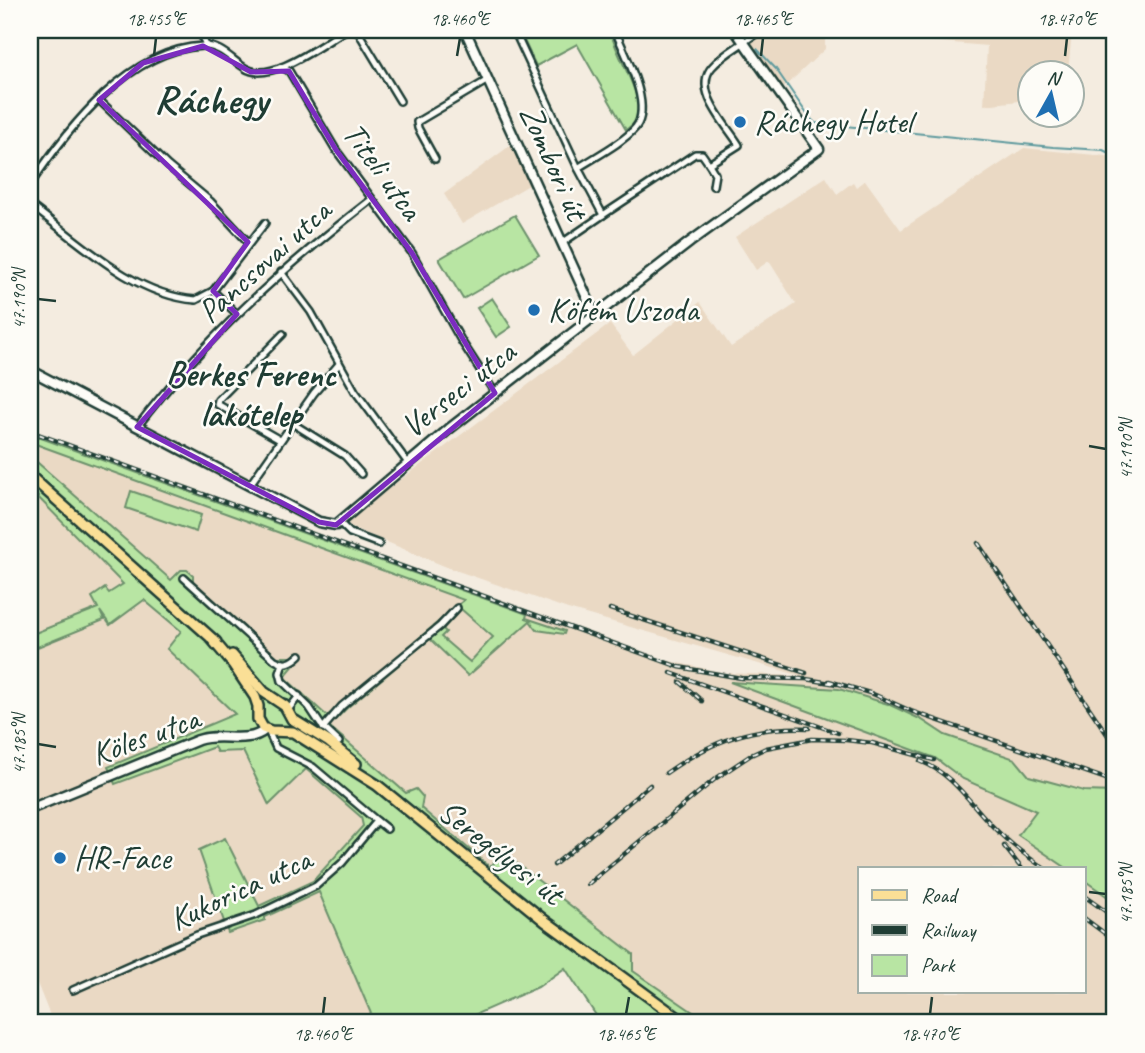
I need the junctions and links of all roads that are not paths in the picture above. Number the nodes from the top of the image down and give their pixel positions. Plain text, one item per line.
1 (201, 30) edge
2 (346, 30) edge
3 (357, 30) edge
4 (465, 30) edge
5 (514, 30) edge
6 (615, 30) edge
7 (736, 30) edge
8 (760, 30) edge
9 (744, 43) junction
10 (206, 46) junction
11 (282, 67) junction
12 (488, 80) junction
13 (99, 100) junction
14 (400, 101) dead end
15 (435, 159) dead end
16 (709, 164) junction
17 (578, 168) junction
18 (30, 185) edge
19 (713, 186) dead end
20 (372, 199) junction
21 (30, 205) edge
22 (603, 215) junction
23 (265, 223) dead end
24 (248, 242) junction
25 (562, 243) junction
26 (281, 272) junction
27 (213, 291) junction
28 (237, 314) junction
29 (595, 315) junction
30 (283, 334) dead end
31 (339, 363) junction
32 (30, 370) edge
33 (495, 393) junction
34 (292, 423) junction
35 (138, 427) junction
36 (280, 440) junction
37 (408, 463) junction
38 (361, 474) dead end
39 (32, 480) edge
40 (249, 486) junction
41 (338, 524) junction
42 (379, 544) dead end
43 (184, 578) dead end
44 (457, 608) dead end
45 (212, 639) junction
46 (300, 655) dead end
47 (283, 663) junction
48 (289, 687) junction
49 (299, 696) junction
50 (275, 701) junction
51 (259, 710) junction
52 (288, 713) junction
53 (323, 727) junction
54 (264, 728) junction
55 (279, 730) junction
56 (340, 741) dead end
57 (281, 751) junction
58 (377, 785) junction
59 (30, 809) edge
60 (377, 821) junction
61 (387, 829) dead end
62 (73, 990) dead end
63 (685, 1023) edge

1 - 10 street
2 - 11 street
3 - 14 street
4 - 12 street, Zombori út
5 - 17 street
6 - 17 street
7 - 9 street
8 - 9 street
9 - 16 street
9 - 29 street, Verseci utca
10 - 11 street
10 - 13 street
11 - 20 street, Titeli utca
12 - 15 street
12 - 25 street, Zombori út
13 - 18 street
13 - 24 street
16 - 19 street
16 - 22 street
17 - 22 street
20 - 26 street, Pancsovai utca
20 - 33 street, Titeli utca
21 - 27 street
22 - 25 street
23 - 24 street
24 - 27 street
25 - 29 street, Zombori út
26 - 28 street, Pancsovai utca
26 - 31 street
27 - 28 street
28 - 35 street, Pancsovai utca
29 - 33 street, Verseci utca
30 - 36 street
31 - 34 street
31 - 37 street
32 - 35 street
33 - 37 street, Verseci utca
34 - 36 street
34 - 38 street
35 - 40 street
36 - 40 street
37 - 41 street, Verseci utca
39 - 45 main road
40 - 41 street
41 - 42 street
43 - 47 street
44 - 53 street
45 - 50 main road
45 - 51 main road
46 - 47 street
47 - 48 street
48 - 49 street
48 - 50 street
49 - 52 street
49 - 53 street
50 - 51 main road
50 - 52 main road
51 - 54 main road
52 - 55 main road
52 - 58 main road
53 - 56 street
54 - 55 main road, Seregélyesi út
54 - 57 street
54 - 59 street, Köles utca
55 - 57 street
55 - 58 main road, Seregélyesi út
57 - 60 street
58 - 63 main road, Seregélyesi út
60 - 61 street
60 - 62 street, Kukorica utca

